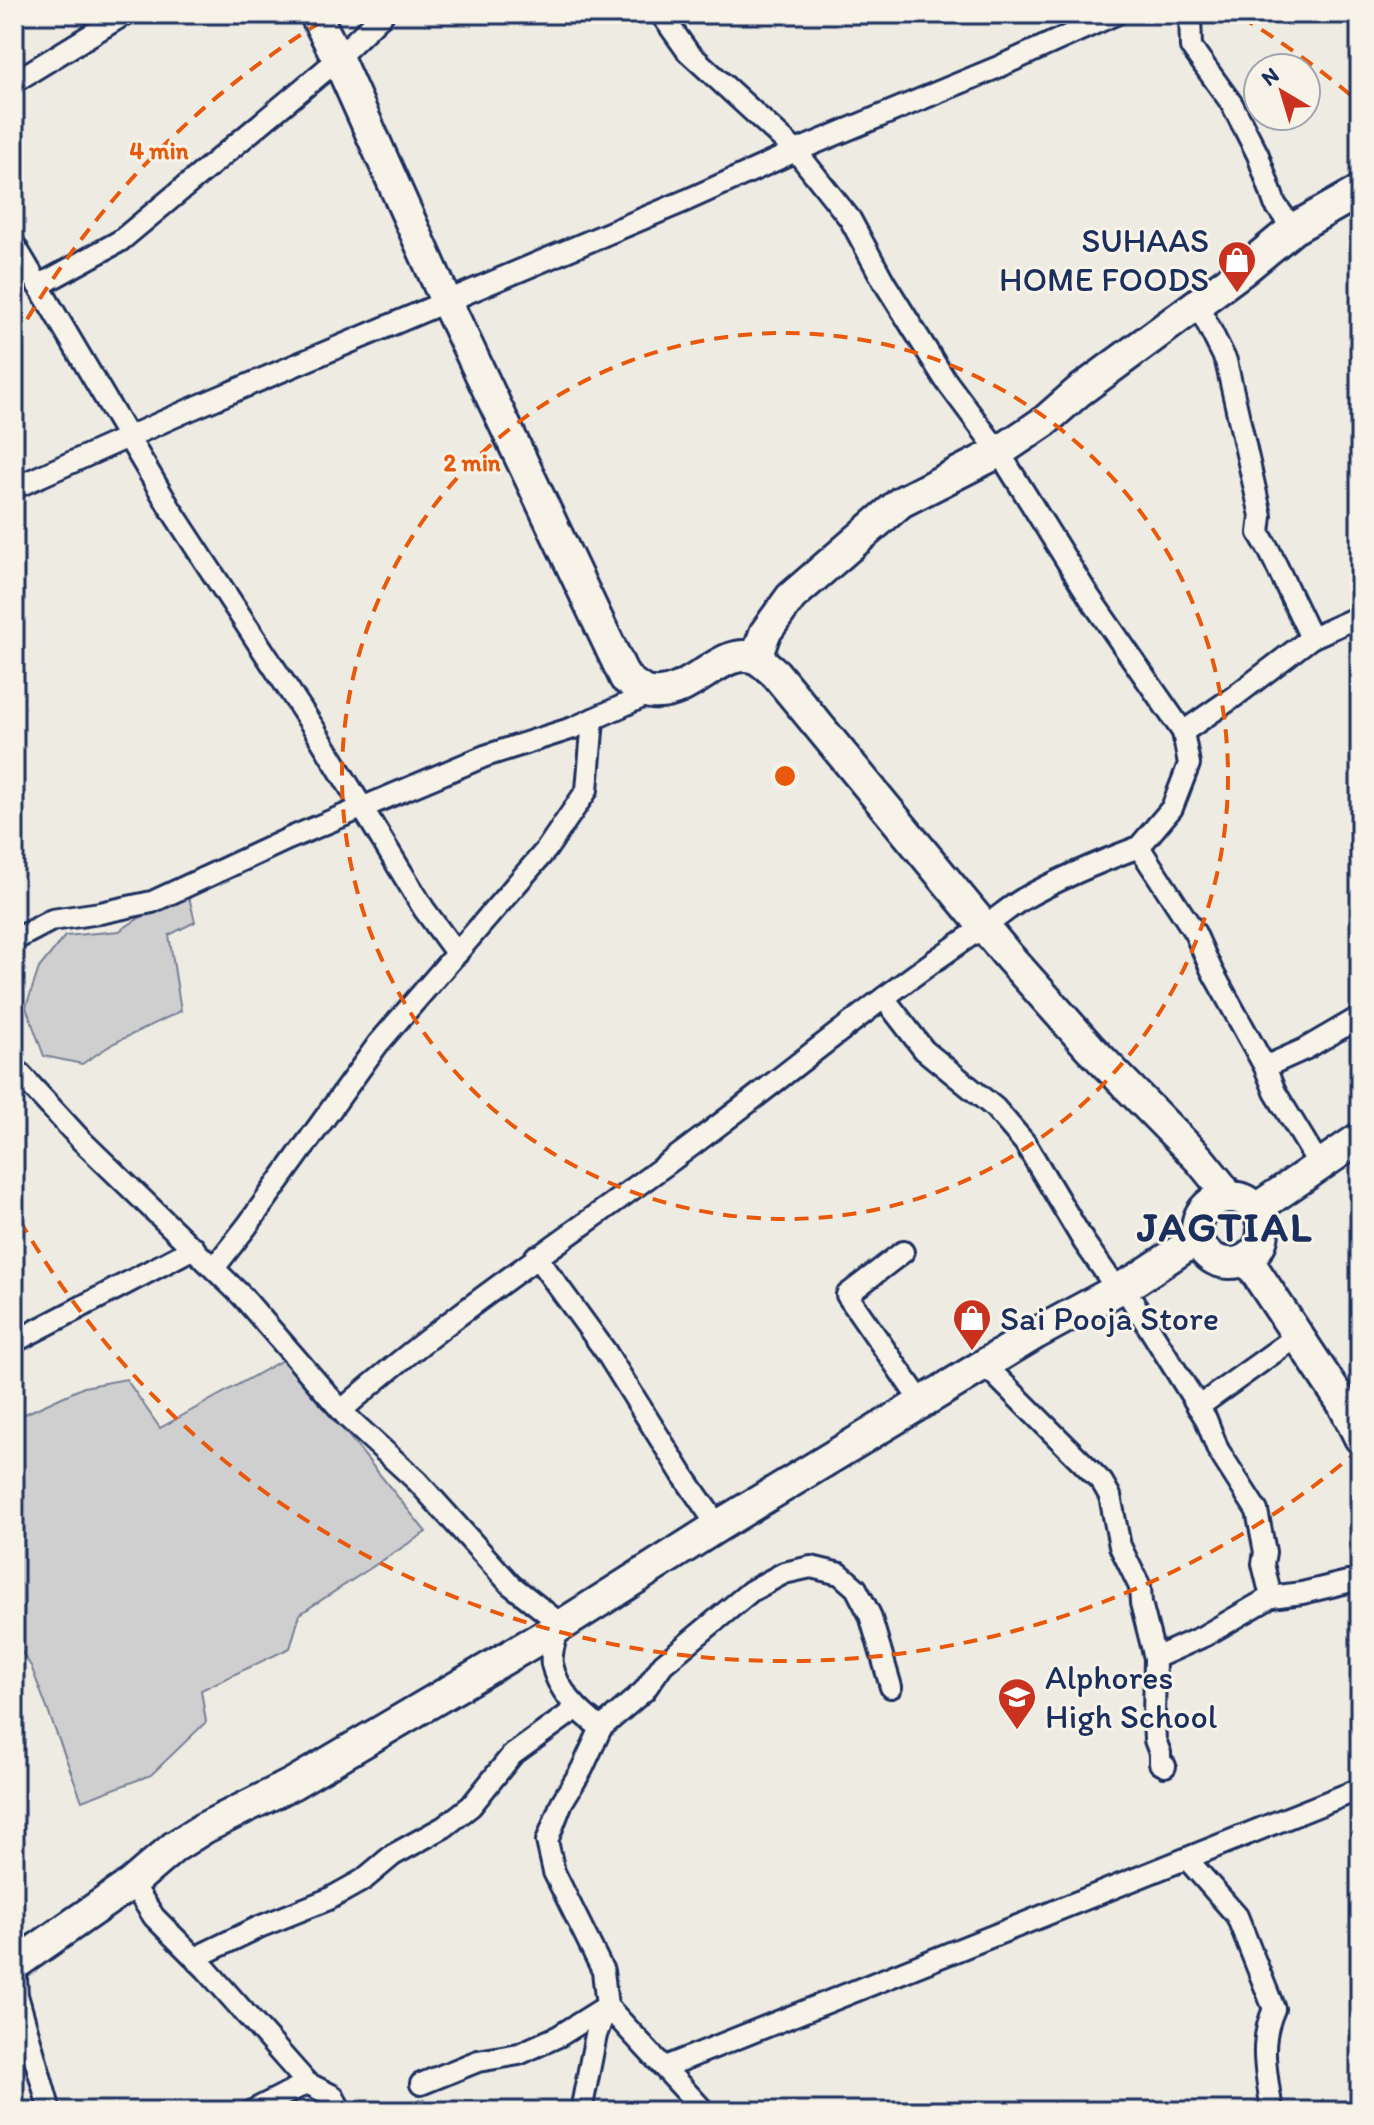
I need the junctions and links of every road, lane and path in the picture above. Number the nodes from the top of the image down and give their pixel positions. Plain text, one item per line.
1 (125, 14) edge
2 (315, 14) edge
3 (383, 14) edge
4 (661, 14) edge
5 (1116, 14) edge
6 (1190, 14) edge
7 (337, 57) junction
8 (14, 82) edge
9 (796, 151) junction
10 (1360, 191) edge
11 (1293, 229) junction
12 (14, 244) edge
13 (38, 286) junction
14 (446, 301) junction
15 (1197, 303) junction
16 (129, 438) junction
17 (999, 452) junction
18 (14, 488) edge
19 (1360, 616) edge
20 (1311, 638) junction
21 (756, 658) junction
22 (649, 694) junction
23 (593, 719) junction
24 (1183, 732) junction
25 (362, 808) junction
26 (1139, 847) junction
27 (984, 927) junction
28 (14, 940) edge
29 (457, 954) junction
30 (884, 998) junction
31 (1360, 1017) edge
32 (14, 1067) edge
33 (1265, 1067) junction
34 (1360, 1138) edge
35 (1320, 1166) junction
36 (1226, 1197) junction
37 (1256, 1209) junction
38 (1197, 1239) junction
39 (194, 1248) junction
40 (903, 1252) dead end
41 (536, 1256) junction
42 (1247, 1259) junction
43 (214, 1268) junction
44 (1120, 1288) junction
45 (1297, 1336) junction
46 (14, 1342) edge
47 (985, 1365) junction
48 (922, 1403) junction
49 (1198, 1407) junction
50 (342, 1410) junction
51 (1360, 1438) edge
52 (718, 1526) junction
53 (1360, 1579) edge
54 (1271, 1597) junction
55 (560, 1626) junction
56 (1155, 1658) junction
57 (891, 1687) dead end
58 (577, 1708) junction
59 (601, 1728) junction
60 (1165, 1766) dead end
61 (1360, 1789) edge
62 (1187, 1859) junction
63 (132, 1883) junction
64 (196, 1960) junction
65 (14, 1965) edge
66 (607, 2006) junction
67 (665, 2067) junction
68 (307, 2083) junction
69 (421, 2084) dead end
70 (50, 2111) edge
71 (252, 2111) edge
72 (341, 2111) edge
73 (581, 2111) edge
74 (704, 2111) edge
75 (1272, 2111) edge

1 - 8 street
2 - 7 main road
3 - 7 street
4 - 9 street
5 - 9 street
6 - 11 street
7 - 13 street
7 - 14 main road
9 - 14 street
9 - 17 street
10 - 11 main road
11 - 15 main road
12 - 13 street
13 - 16 street
14 - 16 street
14 - 22 main road
15 - 17 main road
15 - 20 street
16 - 18 street
16 - 25 street
17 - 21 main road
17 - 24 street
19 - 20 street
20 - 24 street
21 - 22 main road
21 - 27 main road
22 - 23 street
23 - 25 street
23 - 29 street
24 - 26 street
25 - 28 street
25 - 29 street
26 - 27 street
26 - 33 street
27 - 30 street
27 - 36 main road
29 - 43 street
30 - 41 street
30 - 44 street
31 - 33 street
32 - 39 street
33 - 35 street
34 - 35 main road
35 - 37 main road
36 - 37 main road
36 - 38 main road
37 - 42 main road
38 - 42 main road
38 - 44 main road
39 - 43 street
39 - 46 street
40 - 48 street
41 - 50 street
41 - 52 street
42 - 45 main road
43 - 50 street
44 - 47 main road
44 - 49 street
45 - 49 street
45 - 51 main road
47 - 48 main road
47 - 56 street
48 - 52 main road
49 - 54 street
50 - 55 street
52 - 55 main road
53 - 54 street
54 - 56 street
55 - 58 street
55 - 63 main road
56 - 60 street
57 - 59 street
58 - 59 street
58 - 64 street
59 - 66 street
61 - 62 street
62 - 67 street
62 - 75 street
63 - 64 street
63 - 65 main road
64 - 68 street
65 - 70 street
66 - 67 street
66 - 69 street
66 - 73 street
67 - 74 street
68 - 71 street
68 - 72 street

